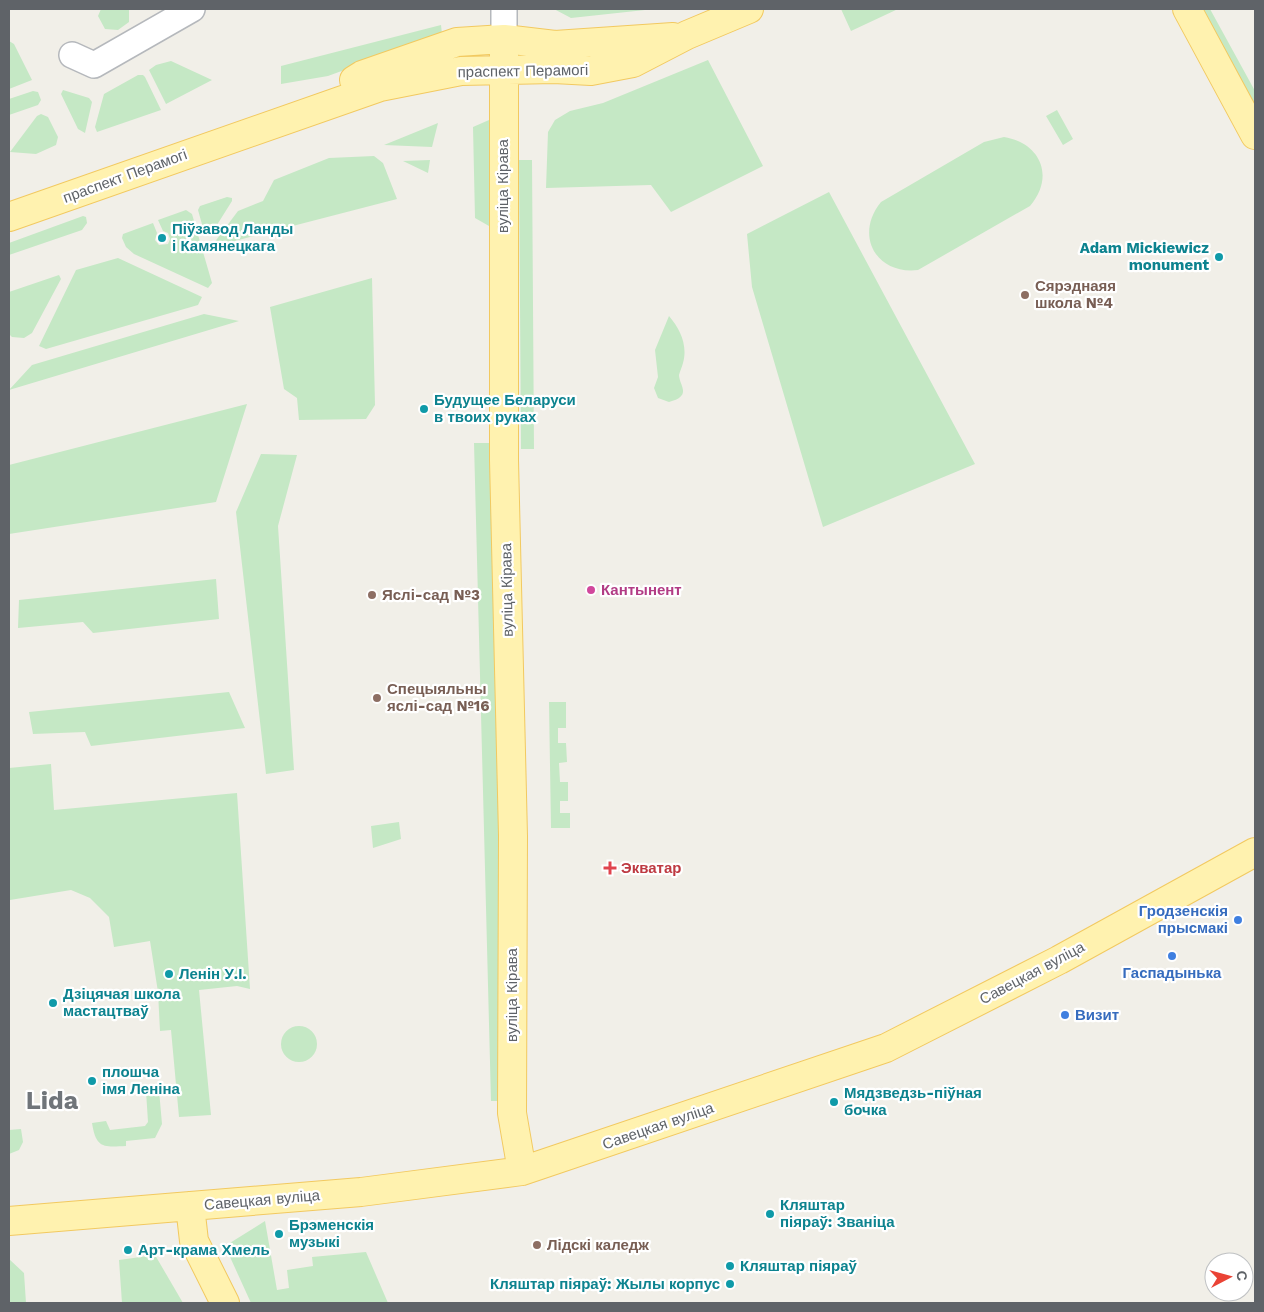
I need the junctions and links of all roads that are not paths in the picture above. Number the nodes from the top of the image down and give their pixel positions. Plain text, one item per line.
1 (192, 9) edge
2 (504, 9) edge
3 (749, 9) edge
4 (1187, 9) edge
5 (687, 35) junction
6 (504, 38) junction
7 (72, 56) dead end
8 (504, 70) junction
9 (297, 115) junction
10 (1255, 135) edge
11 (9, 218) edge
12 (1255, 852) edge
13 (522, 1171) junction
14 (190, 1206) junction
15 (9, 1221) edge
16 (225, 1303) edge

1 - 7 street
2 - 6 street, вуліца Кірава
3 - 5 main road, праспект Перамогі
4 - 10 main road
5 - 6 main road, праспект Перамогі
5 - 8 main road, праспект Перамогі
6 - 8 main road, вуліца Кірава
6 - 9 main road, праспект Перамогі
8 - 9 main road, праспект Перамогі
8 - 13 main road, вуліца Кірава
9 - 11 main road, праспект Перамогі
12 - 13 main road, Савецкая вуліца
13 - 14 main road, Савецкая вуліца
14 - 15 main road, Савецкая вуліца
14 - 16 main road

